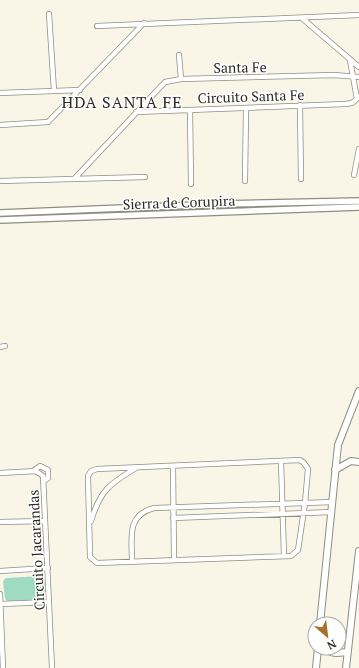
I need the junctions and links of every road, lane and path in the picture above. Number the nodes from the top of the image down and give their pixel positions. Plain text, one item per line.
1 (49, 14) dead end
2 (359, 15) edge
3 (303, 19) junction
4 (144, 23) junction
5 (97, 26) dead end
6 (179, 55) dead end
7 (350, 60) junction
8 (359, 67) edge
9 (353, 76) junction
10 (359, 77) edge
11 (181, 79) junction
12 (80, 90) junction
13 (54, 91) junction
14 (66, 91) junction
15 (0, 93) edge
16 (358, 98) edge
17 (70, 101) junction
18 (300, 105) junction
19 (246, 108) junction
20 (190, 110) junction
21 (136, 112) junction
22 (0, 125) edge
23 (359, 149) edge
24 (354, 174) dead end
25 (145, 177) dead end
26 (75, 178) junction
27 (245, 180) dead end
28 (301, 180) dead end
29 (0, 181) edge
30 (191, 184) dead end
31 (359, 200) edge
32 (359, 207) edge
33 (0, 213) edge
34 (0, 220) edge
35 (359, 390) edge
36 (281, 461) junction
37 (359, 462) edge
38 (173, 466) junction
39 (137, 468) junction
40 (335, 470) junction
41 (0, 472) edge
42 (33, 472) junction
43 (43, 482) junction
44 (333, 502) junction
45 (305, 503) junction
46 (282, 504) junction
47 (173, 508) junction
48 (304, 512) junction
49 (332, 512) junction
50 (283, 514) junction
51 (174, 518) junction
52 (45, 521) junction
53 (0, 522) edge
54 (89, 525) junction
55 (359, 552) edge
56 (284, 556) junction
57 (174, 560) junction
58 (132, 561) junction
59 (48, 568) junction
60 (0, 571) edge
61 (0, 594) edge
62 (49, 602) junction
63 (1, 604) junction
64 (321, 607) junction
65 (320, 616) edge
66 (322, 616) edge
67 (347, 652) edge
68 (317, 656) edge
69 (347, 656) edge
70 (3, 668) edge
71 (52, 668) edge
72 (316, 668) edge
73 (346, 668) edge

1 - 13 street
2 - 3 street
3 - 4 street
3 - 7 street
4 - 5 street
4 - 12 street
6 - 11 street
7 - 8 street
7 - 9 street
9 - 10 street, Santa Fe
9 - 11 street, Santa Fe
9 - 16 street
11 - 21 street, Santa Fe
12 - 14 street
12 - 17 street
13 - 14 street
13 - 15 street
14 - 17 street
16 - 18 street, Circuito Santa Fe
17 - 22 street
18 - 19 street, Circuito Santa Fe
18 - 28 street
19 - 20 street, Circuito Santa Fe
19 - 27 street
20 - 21 street, Circuito Santa Fe
20 - 30 street
21 - 26 street
23 - 24 street
25 - 26 street
26 - 29 street
31 - 33 street, Sierra de Corupira
32 - 34 street, Sierra de Corupira
35 - 40 main road
36 - 38 street
36 - 45 street
36 - 46 street
37 - 40 main road
38 - 39 street
38 - 47 street
39 - 54 street
39 - 54 street
40 - 44 main road
41 - 42 street, Circuito Jacarandas
42 - 43 street, Circuito Jacarandas
42 - 43 street
43 - 52 street, Circuito Jacarandas
44 - 45 street
44 - 49 main road
45 - 46 street
45 - 48 street
46 - 47 street
46 - 50 street
47 - 51 street
47 - 58 street
48 - 49 street
48 - 50 street
48 - 56 street
49 - 64 main road
50 - 51 street
50 - 56 street
51 - 57 street
52 - 53 street
52 - 59 street, Circuito Jacarandas
54 - 58 street
55 - 67 main road
56 - 57 street
57 - 58 street
59 - 60 street
59 - 62 street, Circuito Jacarandas
61 - 63 street
62 - 63 street
62 - 71 street, Circuito Jacarandas
63 - 70 street
64 - 65 main road
64 - 66 main road
68 - 72 main road
69 - 73 main road

